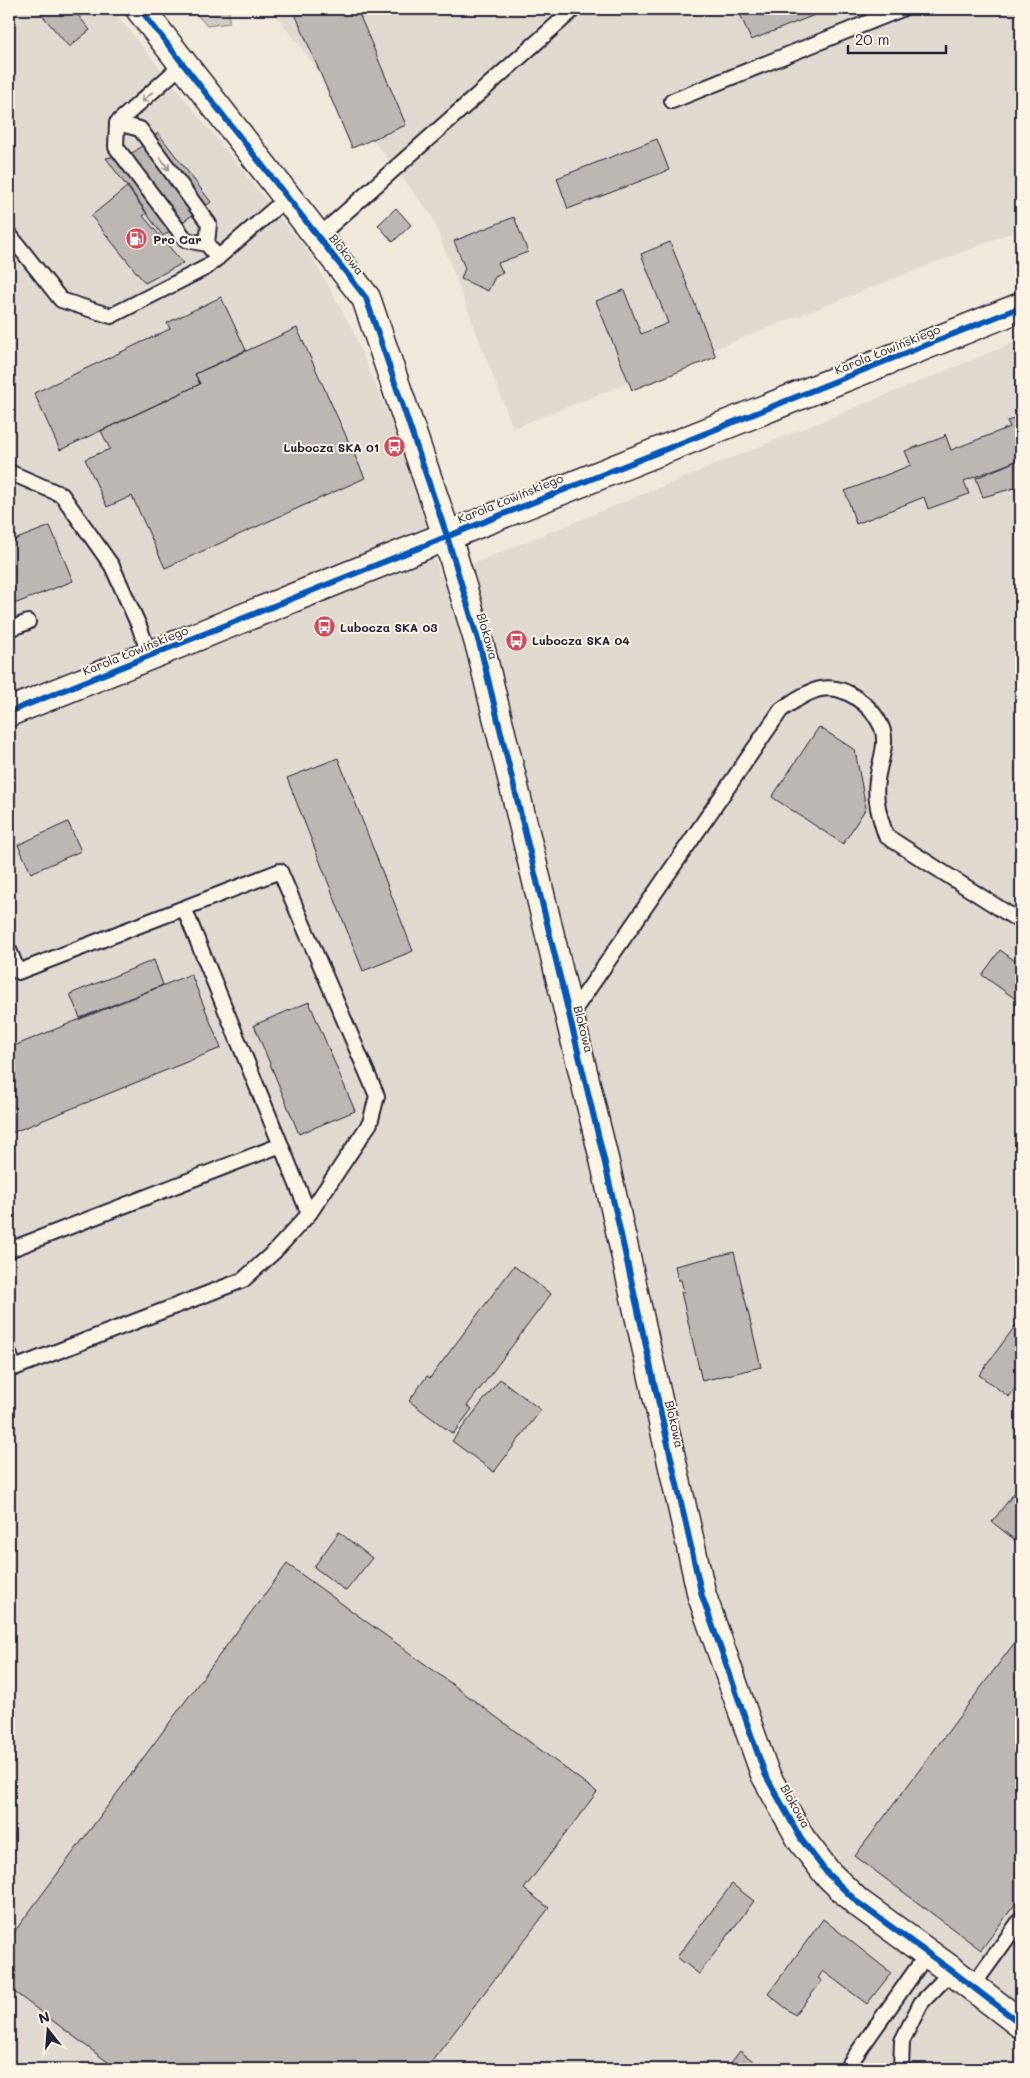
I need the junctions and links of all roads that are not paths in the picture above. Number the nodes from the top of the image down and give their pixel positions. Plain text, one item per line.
1 (140, 9) edge
2 (574, 9) edge
3 (902, 9) edge
4 (184, 64) junction
5 (672, 101) dead end
6 (117, 123) junction
7 (288, 198) junction
8 (9, 234) edge
9 (319, 236) junction
10 (207, 244) junction
11 (218, 258) junction
12 (1021, 307) edge
13 (9, 472) edge
14 (447, 536) junction
15 (28, 622) dead end
16 (9, 629) edge
17 (150, 656) junction
18 (9, 712) edge
19 (184, 908) junction
20 (1021, 922) edge
21 (9, 950) edge
22 (570, 1016) junction
23 (281, 1145) junction
24 (309, 1214) junction
25 (9, 1250) edge
26 (9, 1353) edge
27 (12, 1369) edge
28 (1021, 1920) edge
29 (927, 1954) junction
30 (962, 1979) junction
31 (1021, 2024) edge
32 (846, 2069) edge
33 (901, 2069) edge

1 - 4 street, Blokowa
2 - 9 lane
3 - 5 lane
4 -> 6 lane
4 - 7 street, Blokowa
6 -> 10 lane
6 - 10 lane
7 - 9 street, Blokowa
7 - 11 lane
8 - 11 lane
9 - 14 street, Blokowa
10 - 11 lane
12 - 14 street, Karola Łowińskiego
13 - 17 lane
14 - 17 street, Karola Łowińskiego
14 - 22 street, Blokowa
15 - 16 lane
17 - 18 street, Karola Łowińskiego
19 - 21 lane
19 - 23 lane
19 - 24 lane
20 - 22 lane
22 - 29 street, Blokowa
23 - 24 lane
23 - 25 lane
24 - 27 lane
26 - 27 lane
28 - 30 lane
29 - 30 street, Blokowa
29 - 32 lane
30 - 31 street, Blokowa
30 - 33 lane

